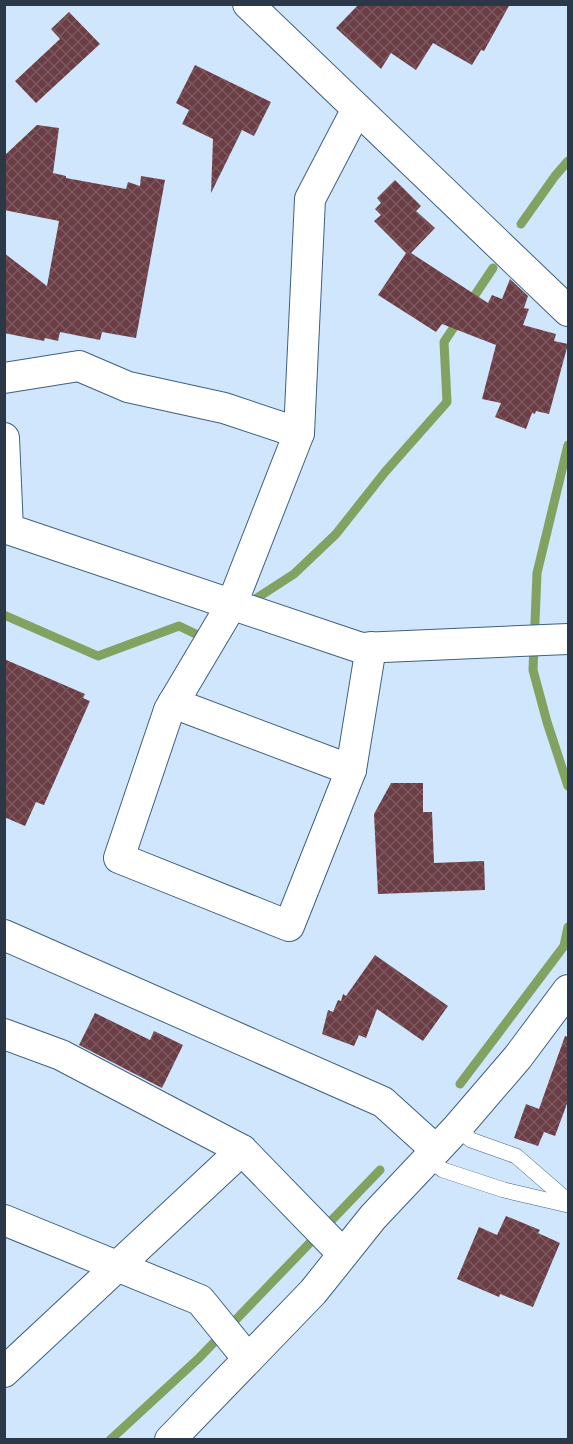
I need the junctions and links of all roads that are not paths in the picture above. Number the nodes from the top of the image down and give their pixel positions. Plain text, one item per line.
1 (248, 4) edge
2 (357, 109) junction
3 (568, 311) edge
4 (4, 378) edge
5 (299, 433) junction
6 (4, 438) edge
7 (232, 604) junction
8 (568, 639) edge
9 (370, 647) junction
10 (173, 703) junction
11 (351, 770) junction
12 (4, 935) edge
13 (568, 990) edge
14 (4, 1034) edge
15 (457, 1128) junction
16 (242, 1150) junction
17 (432, 1154) junction
18 (568, 1203) edge
19 (4, 1220) edge
20 (343, 1254) junction
21 (118, 1267) junction
22 (248, 1359) junction
23 (4, 1372) edge
24 (170, 1440) edge

1 - 2 street
2 - 3 street
2 - 5 street
4 - 5 street
5 - 7 street
6 - 7 street
7 - 9 street
7 - 10 street
8 - 9 street
9 - 11 street
10 - 11 street
10 - 11 street
12 - 17 street
13 - 15 street
14 - 16 street
15 - 17 street
15 - 18 lane
16 - 20 street
16 - 21 street
17 - 18 lane
17 - 20 street
19 - 21 street
20 - 22 street
21 - 22 street
21 - 23 street
22 - 24 street

